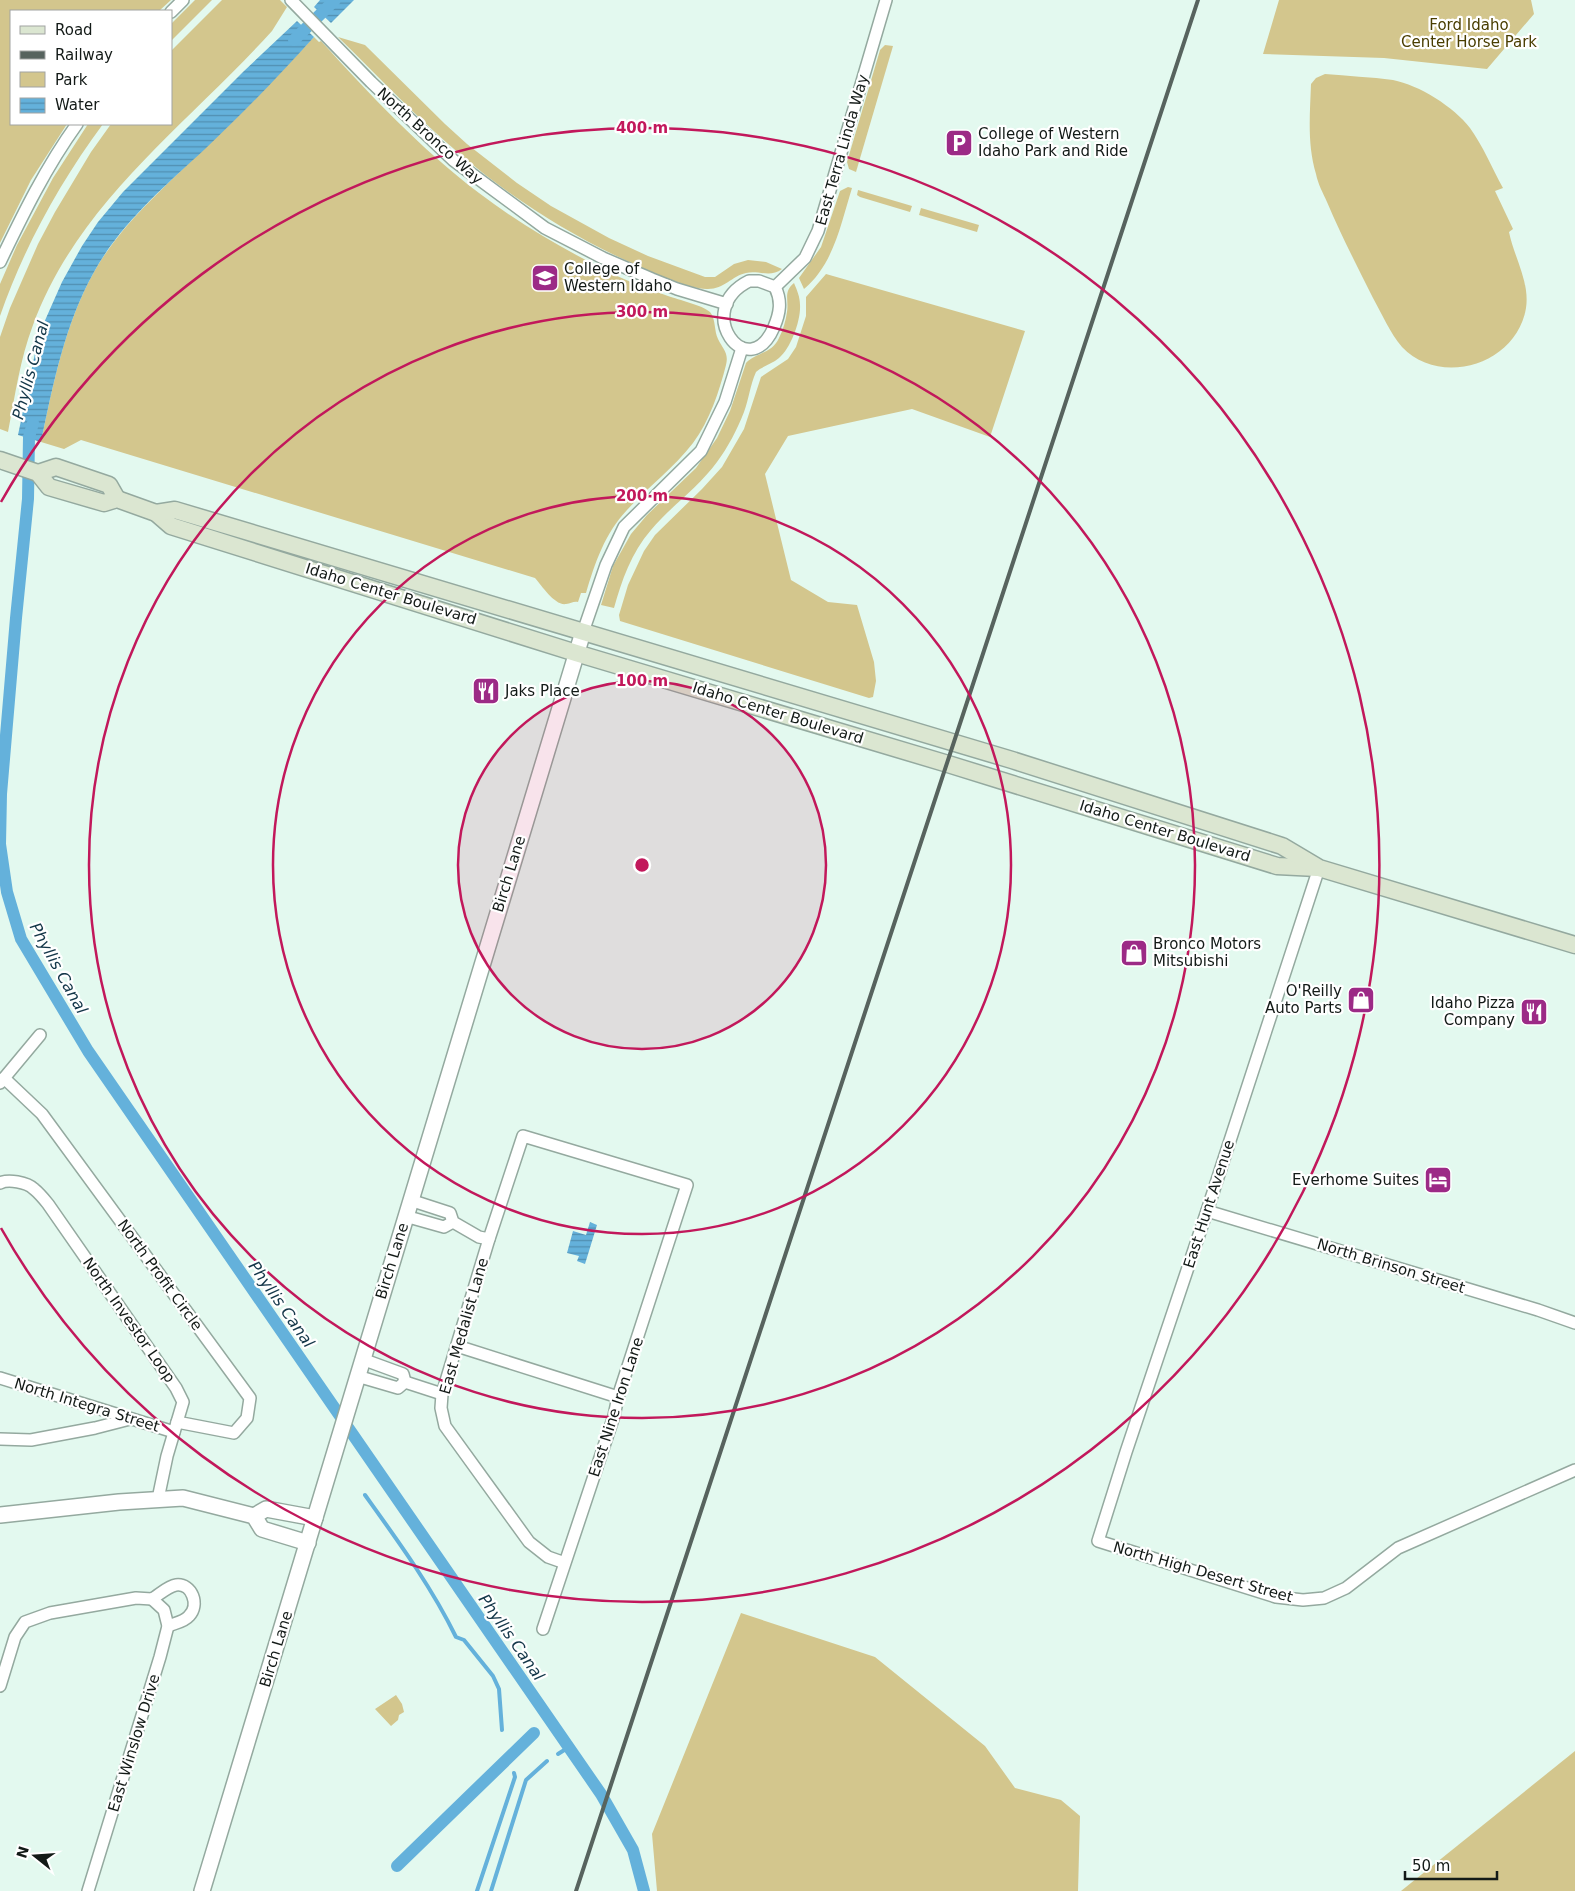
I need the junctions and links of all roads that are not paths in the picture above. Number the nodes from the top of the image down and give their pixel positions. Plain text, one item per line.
1 (183, 0) edge
2 (291, 0) edge
3 (886, 0) edge
4 (172, 11) edge
5 (76, 125) edge
6 (0, 262) edge
7 (774, 287) junction
8 (727, 304) junction
9 (742, 348) junction
10 (0, 460) edge
11 (156, 513) junction
12 (583, 632) junction
13 (576, 653) junction
14 (1319, 868) junction
15 (1575, 945) edge
16 (40, 1035) dead end
17 (2, 1081) edge
18 (0, 1183) edge
19 (687, 1185) joint
20 (410, 1200) junction
21 (1207, 1211) junction
22 (405, 1216) junction
23 (453, 1222) junction
24 (489, 1239) junction
25 (1575, 1324) edge
26 (457, 1346) junction
27 (362, 1360) junction
28 (357, 1376) junction
29 (0, 1378) edge
30 (405, 1382) junction
31 (442, 1394) junction
32 (618, 1397) junction
33 (130, 1419) junction
34 (176, 1427) junction
35 (0, 1439) edge
36 (1575, 1470) edge
37 (158, 1499) junction
38 (0, 1515) edge
39 (254, 1516) junction
40 (315, 1518) junction
41 (1098, 1541) joint
42 (308, 1543) junction
43 (564, 1563) junction
44 (152, 1599) junction
45 (168, 1626) junction
46 (543, 1629) dead end
47 (0, 1686) edge
48 (88, 1891) edge
49 (202, 1891) edge

1 - 4 street
2 - 8 street, North Bronco Way
3 - 7 street, East Terra Linda Way
5 - 6 street
7 - 8 street
7 - 9 street
8 - 9 street
9 - 12 street
10 - 11 main road, Idaho Center Boulevard
11 - 12 main road, Idaho Center Boulevard
11 - 13 main road, Idaho Center Boulevard
12 - 13 street, Birch Lane
12 - 14 main road, Idaho Center Boulevard
13 - 14 main road, Idaho Center Boulevard
13 - 20 street, Birch Lane
14 - 15 main road, Idaho Center Boulevard
14 - 21 street, East Hunt Avenue
16 - 17 street, North Profit Circle
17 - 34 street, North Profit Circle
18 - 34 street, North Investor Loop
19 - 24 street, East Medalist Lane
19 - 32 street, East Nine Iron Lane
20 - 22 street, Birch Lane
20 - 23 street
21 - 25 street, North Brinson Street
21 - 41 street, East Hunt Avenue
22 - 23 street
22 - 27 street, Birch Lane
23 - 24 street
24 - 26 street, East Medalist Lane
26 - 31 street, East Medalist Lane
26 - 32 street
27 - 28 street, Birch Lane
27 - 30 street
28 - 30 street
28 - 40 street, Birch Lane
29 - 33 street, North Integra Street
30 - 31 street
31 - 43 street, East Medalist Lane
32 - 43 street, East Nine Iron Lane
33 - 34 street, North Integra Street
33 - 35 street
34 - 37 street, North Investor Loop
36 - 41 street, North High Desert Street
37 - 38 street
37 - 39 street
39 - 40 street
39 - 42 street
40 - 42 street, Birch Lane
42 - 49 street, Birch Lane
43 - 46 street, East Nine Iron Lane
44 - 45 street
44 - 45 street
44 - 47 street
45 - 48 street, East Winslow Drive

